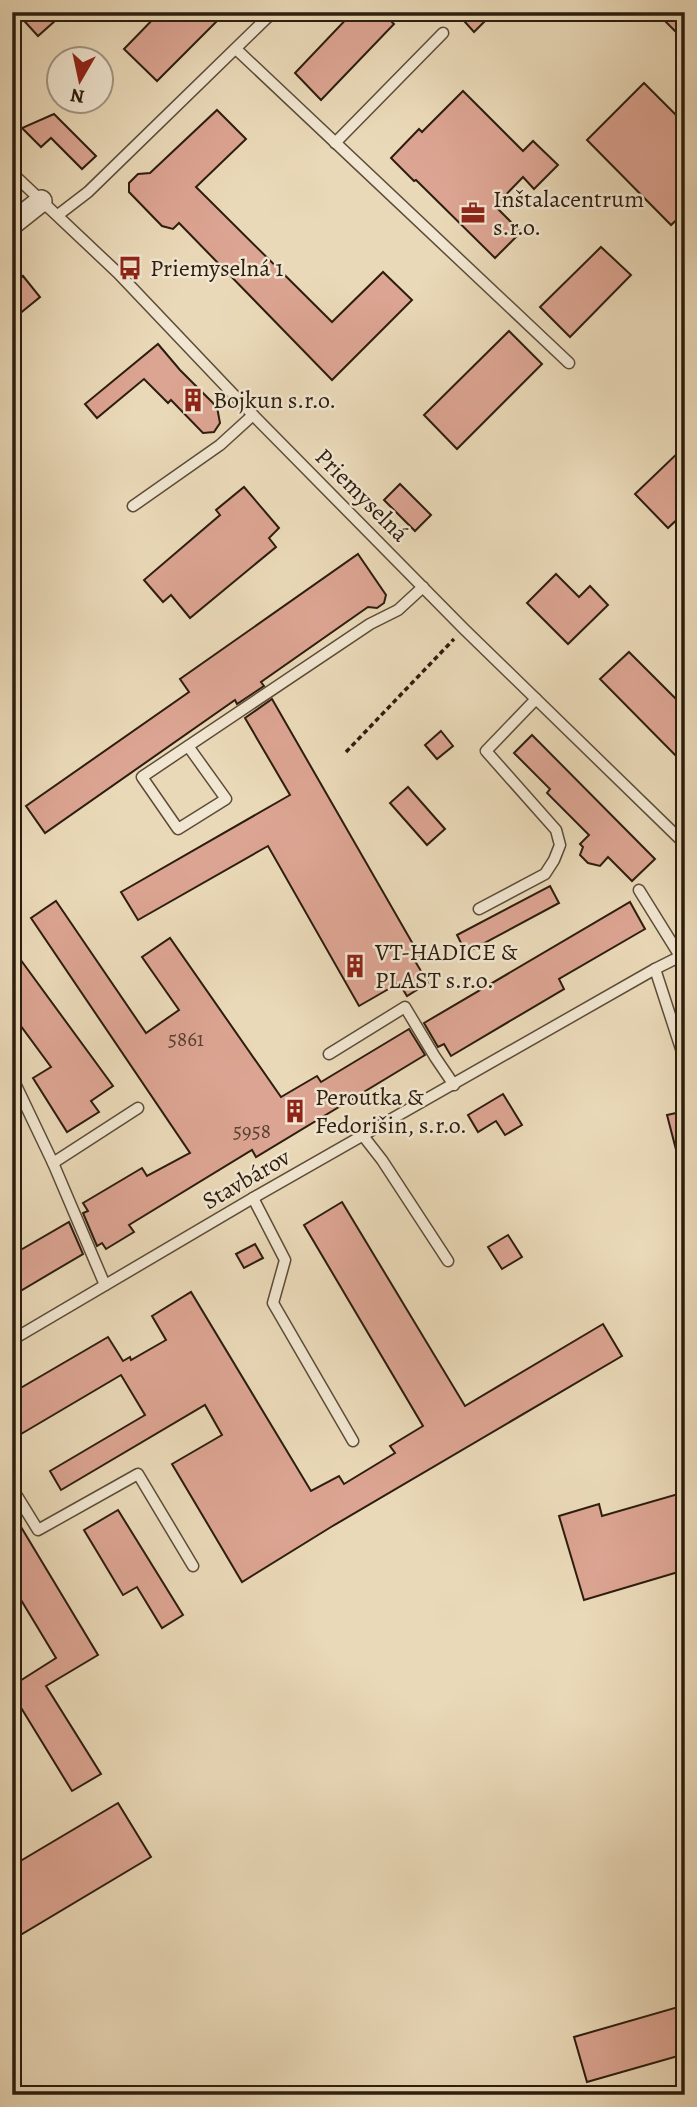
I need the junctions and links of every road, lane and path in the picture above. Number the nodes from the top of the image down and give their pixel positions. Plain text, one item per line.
1 (274, 12) edge
2 (443, 33) dead end
3 (236, 49) junction
4 (335, 143) junction
5 (12, 173) edge
6 (41, 201) junction
7 (58, 215) junction
8 (12, 224) edge
9 (569, 363) dead end
10 (253, 415) junction
11 (133, 506) dead end
12 (423, 587) junction
13 (464, 629) junction
14 (536, 699) junction
15 (188, 746) junction
16 (346, 752) dead end
17 (685, 844) edge
18 (639, 890) dead end
19 (479, 909) dead end
20 (682, 955) edge
21 (655, 969) junction
22 (329, 1054) dead end
23 (685, 1060) edge
24 (12, 1077) edge
25 (454, 1085) junction
26 (138, 1108) dead end
27 (364, 1137) junction
28 (53, 1163) junction
29 (253, 1198) junction
30 (449, 1261) dead end
31 (105, 1285) junction
32 (12, 1340) edge
33 (353, 1441) dead end
34 (12, 1488) edge
35 (193, 1566) dead end

1 - 3 lane
2 - 4 lane
3 - 4 lane
3 - 7 lane
4 - 9 lane
5 - 6 lane, Priemyselná
6 - 7 lane, Priemyselná
6 - 8 street
7 - 10 lane, Priemyselná
10 - 11 lane
10 - 12 lane, Priemyselná
12 - 13 lane, Priemyselná
12 - 15 lane
13 - 14 lane, Priemyselná
13 - 16 path
14 - 17 lane, Priemyselná
14 - 19 lane
15 - 15 lane
18 - 20 lane
20 - 21 lane, Stavbárov
21 - 23 lane
21 - 25 lane, Stavbárov
22 - 25 lane
24 - 28 lane
25 - 27 lane, Stavbárov
26 - 28 lane
27 - 29 lane, Stavbárov
27 - 30 lane
28 - 31 lane
29 - 31 lane, Stavbárov
29 - 33 lane
31 - 32 lane, Stavbárov
34 - 35 lane

